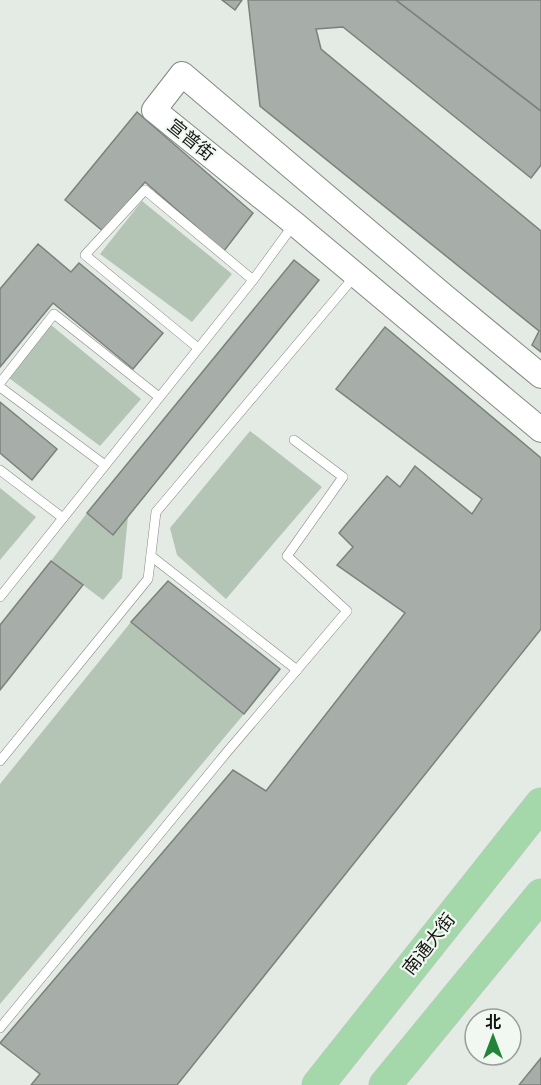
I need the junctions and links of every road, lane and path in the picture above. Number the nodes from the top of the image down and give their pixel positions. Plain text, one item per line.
1 (295, 224) junction
2 (355, 275) junction
3 (253, 279) junction
4 (198, 348) junction
5 (541, 376) edge
6 (0, 385) edge
7 (159, 397) junction
8 (541, 430) edge
9 (294, 440) dead end
10 (105, 465) junction
11 (0, 470) edge
12 (63, 518) junction
13 (151, 556) junction
14 (4, 585) edge
15 (0, 597) edge
16 (297, 670) junction
17 (0, 761) edge
18 (541, 804) edge
19 (541, 895) edge
20 (0, 1028) edge
21 (318, 1085) edge
22 (385, 1085) edge

1 - 2 street, 宣普街
1 - 3 lane
1 - 5 street, 宣普街
2 - 8 street, 宣普街
2 - 13 lane
3 - 4 lane
3 - 4 lane
4 - 7 lane
6 - 7 lane
6 - 10 lane
7 - 10 lane
9 - 16 lane
10 - 12 lane
11 - 12 lane
12 - 14 lane
13 - 16 lane
13 - 17 lane
14 - 15 lane
16 - 20 lane
18 - 21 highway, 南通大街
19 - 22 highway

